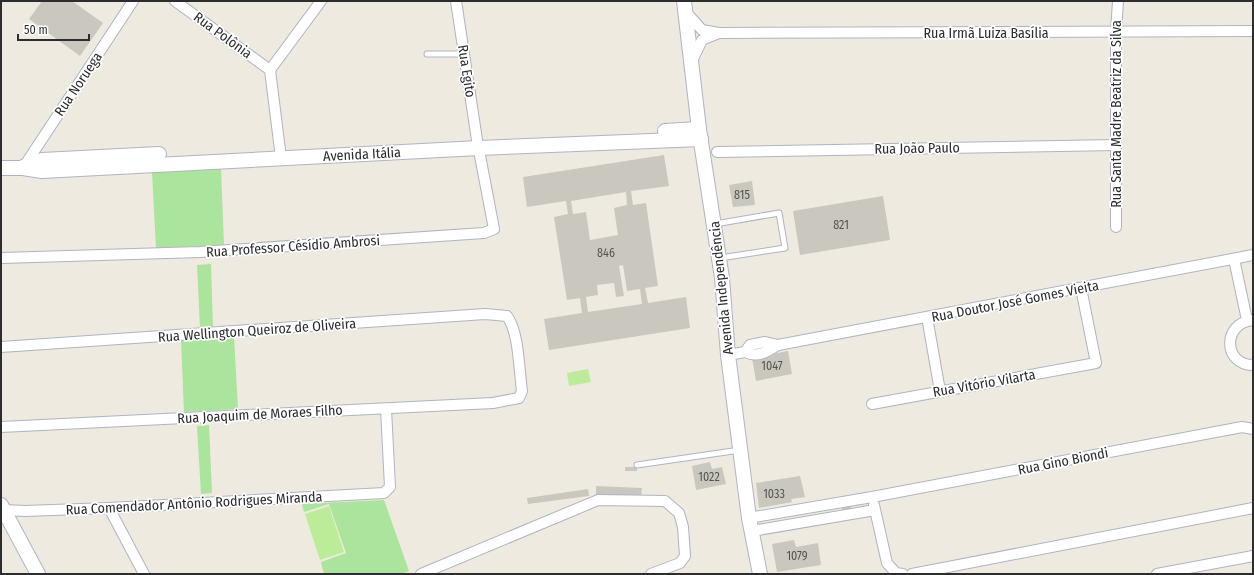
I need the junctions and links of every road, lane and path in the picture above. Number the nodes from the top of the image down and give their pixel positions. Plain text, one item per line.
1 (133, 1) edge
2 (175, 1) edge
3 (321, 1) edge
4 (456, 1) edge
5 (1118, 1) edge
6 (685, 7) edge
7 (1253, 31) edge
8 (1116, 32) junction
9 (719, 34) junction
10 (427, 54) dead end
11 (464, 54) junction
12 (692, 61) junction
13 (270, 70) junction
14 (700, 134) junction
15 (478, 144) junction
16 (1116, 145) junction
17 (717, 152) dead end
18 (280, 154) junction
19 (1, 168) edge
20 (23, 168) junction
21 (714, 224) junction
22 (1116, 227) dead end
23 (1253, 255) edge
24 (1, 258) edge
25 (719, 258) junction
26 (1234, 259) junction
27 (1081, 288) junction
28 (927, 317) junction
29 (1250, 320) edge
30 (1, 347) edge
31 (728, 355) junction
32 (1253, 365) edge
33 (940, 391) junction
34 (519, 398) joint
35 (872, 404) dead end
36 (386, 409) junction
37 (1, 427) edge
38 (1253, 429) edge
39 (741, 450) junction
40 (637, 465) dead end
41 (872, 497) junction
42 (809, 507) junction
43 (2, 508) edge
44 (109, 508) junction
45 (1253, 508) edge
46 (875, 510) junction
47 (811, 521) junction
48 (751, 524) junction
49 (1253, 556) edge
50 (38, 574) edge
51 (144, 574) edge
52 (421, 574) edge
53 (651, 574) edge
54 (760, 574) edge
55 (903, 574) edge
56 (912, 574) edge
57 (1156, 574) edge

1 - 20 street, Rua Noruega
2 - 13 street, Rua Polônia
3 - 13 street
4 - 11 street, Rua Egito
5 - 8 street, Rua Santa Madre Beatriz da Silva
6 - 9 street, Rua Irmã Luiza Basília
6 - 12 main road, Avenida Independência
7 - 8 street, Rua Irmã Luiza Basília
8 - 9 street, Rua Irmã Luiza Basília
8 - 16 street, Rua Santa Madre Beatriz da Silva
9 - 12 street, Rua Irmã Luiza Basília
10 - 11 lane
11 - 15 street, Rua Egito
12 - 14 main road, Avenida Independência
13 - 18 street
14 - 15 main road, Avenida Itália
14 - 21 main road, Avenida Independência
15 - 18 main road, Avenida Itália
15 - 24 street, Rua Professor Césídio Ambrosi
16 - 17 street, Rua João Paulo
16 - 22 street, Rua Santa Madre Beatriz da Silva
18 - 20 main road, Avenida Itália
19 - 20 main road, Avenida Itália
21 - 25 main road, Avenida Independência
21 - 25 lane
23 - 26 street, Rua Doutor José Gomes Vieita
25 - 31 main road, Avenida Independência
26 - 27 street, Rua Doutor José Gomes Vieita
26 - 29 street
27 - 28 street, Rua Doutor José Gomes Vieita
27 - 33 street, Rua Vitório Vilarta
28 - 31 street, Rua Doutor José Gomes Vieita
28 - 33 street
29 - 32 street
30 - 34 street, Rua Wellington Queiroz de Oliveira
31 - 39 main road, Avenida Independência
33 - 35 street, Rua Vitório Vilarta
34 - 36 street, Rua Joaquim de Moraes Filho
36 - 37 street, Rua Joaquim de Moraes Filho
36 - 44 street, Rua Comendador Antônio Rodrigues Miranda
38 - 41 street, Rua Gino Biondi
39 - 40 lane
39 - 48 main road, Avenida Independência
41 - 42 street, Rua Gino Biondi
41 - 46 street
42 - 47 lane
42 - 48 street, Rua Gino Biondi
43 - 44 street, Rua Comendador Antônio Rodrigues Miranda
43 - 50 main road
44 - 51 street
45 - 56 street
46 - 47 street
46 - 55 street
47 - 48 street
48 - 54 main road, Avenida Independência
49 - 57 street
52 - 53 street

